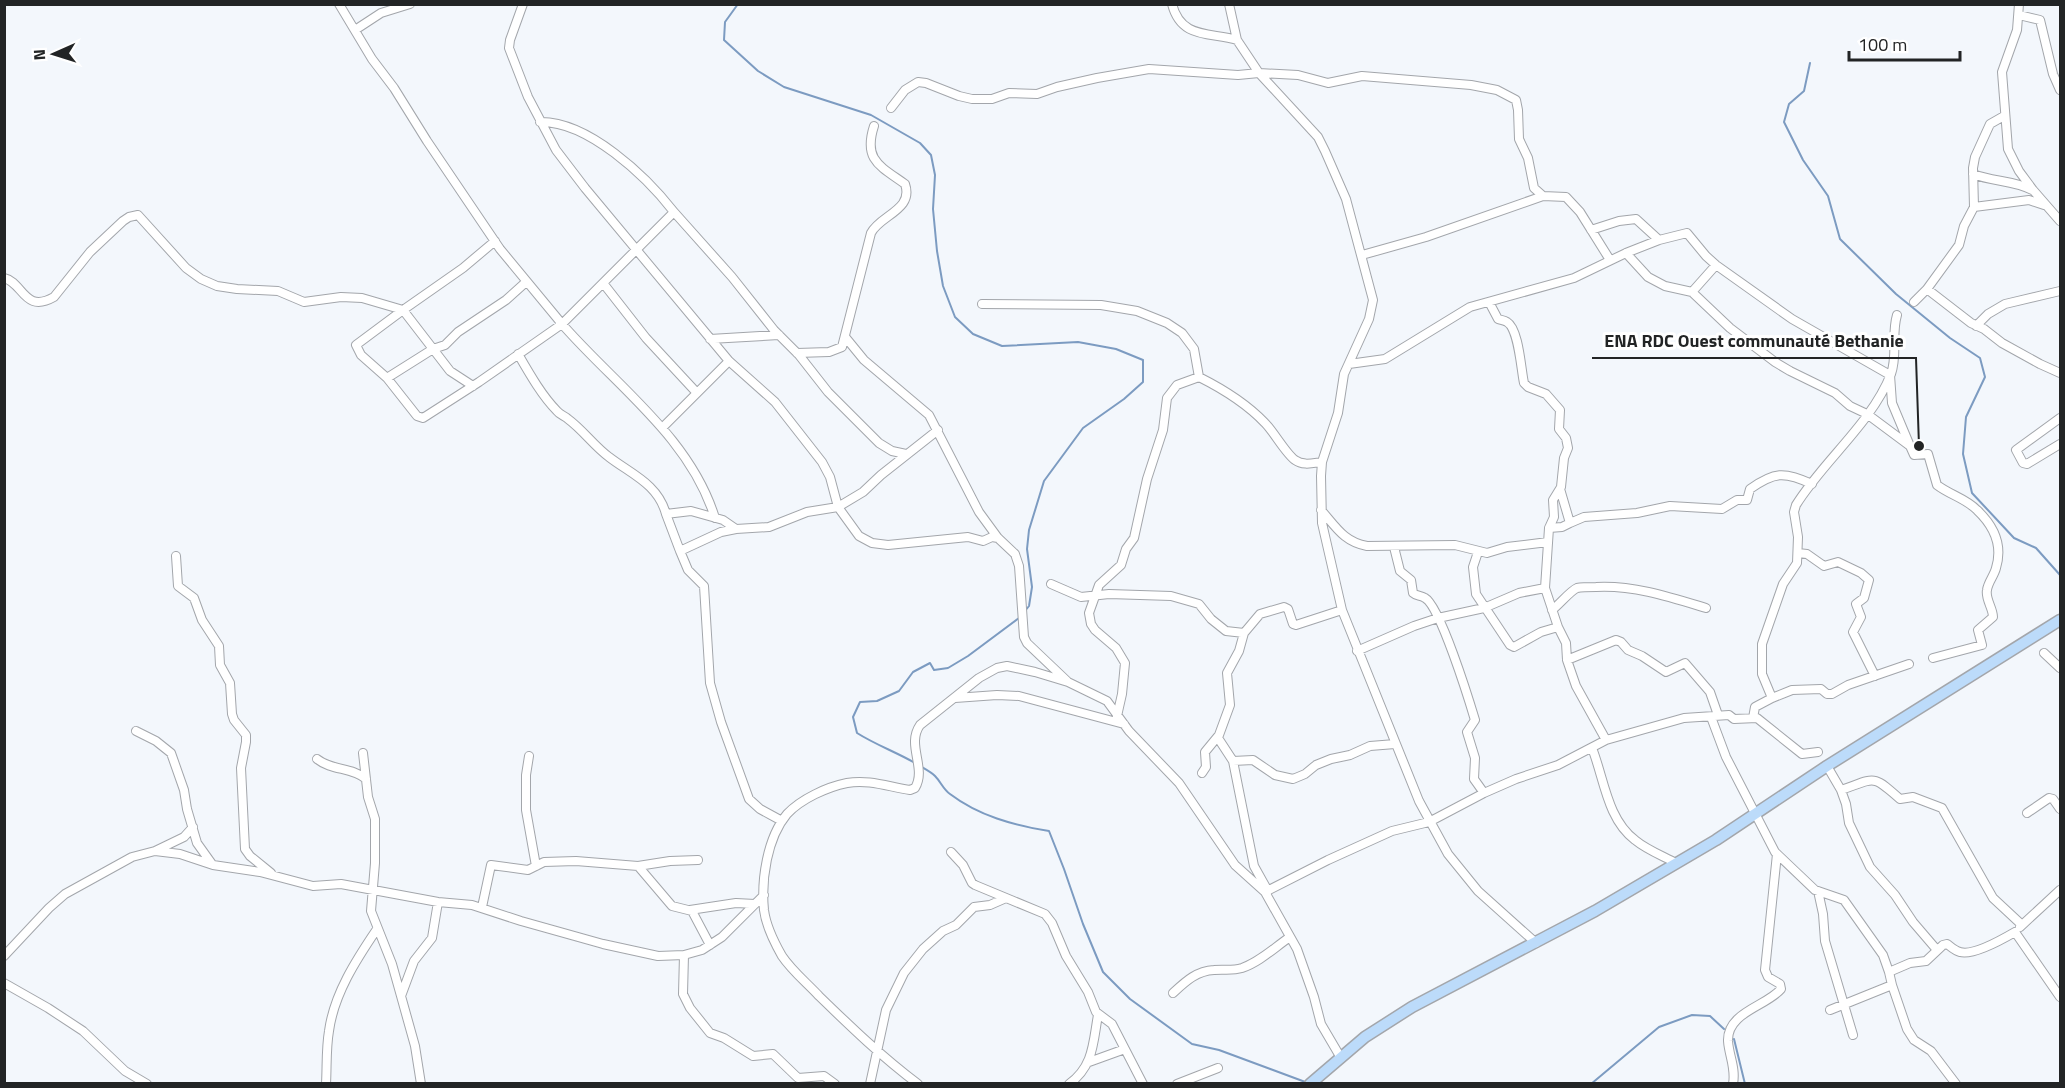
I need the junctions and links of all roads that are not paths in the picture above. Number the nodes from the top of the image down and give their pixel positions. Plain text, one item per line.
1 (339, 4) edge
2 (410, 4) edge
3 (523, 4) edge
4 (1172, 4) edge
5 (1229, 4) edge
6 (2019, 4) edge
7 (2019, 15) junction
8 (355, 30) junction
9 (1237, 40) junction
10 (1259, 73) junction
11 (2061, 90) edge
12 (891, 108) dead end
13 (2004, 116) junction
14 (540, 122) junction
15 (874, 126) dead end
16 (1973, 174) junction
17 (2033, 190) junction
18 (1543, 196) junction
19 (1974, 207) junction
20 (2048, 207) junction
21 (674, 212) junction
22 (2061, 221) edge
23 (1591, 230) junction
24 (1659, 240) junction
25 (495, 241) junction
26 (637, 248) junction
27 (1626, 253) junction
28 (1362, 255) junction
29 (1610, 260) junction
30 (1716, 265) junction
31 (4, 278) edge
32 (526, 282) junction
33 (603, 282) junction
34 (1927, 289) junction
35 (2061, 291) edge
36 (1692, 292) junction
37 (1489, 302) junction
38 (1914, 302) dead end
39 (982, 304) dead end
40 (403, 310) junction
41 (1897, 315) dead end
42 (562, 324) junction
43 (1976, 326) junction
44 (779, 335) junction
45 (846, 338) junction
46 (710, 339) junction
47 (433, 349) junction
48 (797, 353) junction
49 (518, 354) junction
50 (729, 361) junction
51 (1349, 364) junction
52 (2061, 373) edge
53 (1890, 375) junction
54 (1199, 377) junction
55 (387, 378) junction
56 (473, 386) junction
57 (697, 393) junction
58 (1867, 414) junction
59 (2061, 418) edge
60 (662, 428) junction
61 (938, 430) junction
62 (2061, 444) edge
63 (1910, 446) junction
64 (906, 454) junction
65 (1322, 462) junction
66 (1812, 484) junction
67 (1560, 489) junction
68 (838, 507) junction
69 (1321, 510) junction
70 (666, 514) junction
71 (716, 518) junction
72 (1570, 523) junction
73 (1549, 528) junction
74 (736, 529) junction
75 (998, 538) junction
76 (1548, 542) junction
77 (1394, 547) junction
78 (680, 551) junction
79 (1478, 552) junction
80 (1798, 553) junction
81 (176, 556) dead end
82 (1051, 584) dead end
83 (1545, 588) junction
84 (1094, 597) junction
85 (1484, 608) junction
86 (1706, 608) dead end
87 (1342, 610) junction
88 (1552, 610) junction
89 (1438, 618) junction
90 (2061, 620) edge
91 (1558, 627) junction
92 (1244, 633) junction
93 (1357, 651) junction
94 (2044, 654) dead end
95 (1934, 658) dead end
96 (1567, 660) junction
97 (1909, 664) dead end
98 (2061, 668) edge
99 (1875, 676) junction
100 (1068, 682) junction
101 (955, 698) junction
102 (1772, 698) junction
103 (1117, 716) junction
104 (1715, 716) junction
105 (1753, 718) junction
106 (1124, 724) junction
107 (136, 731) dead end
108 (1218, 738) junction
109 (1606, 740) junction
110 (1395, 744) junction
111 (1592, 748) junction
112 (1818, 752) dead end
113 (363, 753) dead end
114 (529, 756) dead end
115 (317, 759) dead end
116 (1233, 761) junction
117 (1827, 766) junction
118 (1202, 773) dead end
119 (366, 778) junction
120 (1841, 790) junction
121 (1484, 793) junction
122 (2061, 809) edge
123 (2027, 813) dead end
124 (1754, 814) junction
125 (783, 822) junction
126 (1430, 822) junction
127 (193, 827) junction
128 (155, 851) junction
129 (951, 852) dead end
130 (1777, 854) junction
131 (698, 860) dead end
132 (1676, 863) junction
133 (213, 865) junction
134 (536, 866) junction
135 (638, 866) junction
136 (274, 876) junction
137 (373, 889) junction
138 (2061, 890) edge
139 (1266, 891) junction
140 (1818, 891) junction
141 (764, 895) junction
142 (1006, 898) junction
143 (438, 902) junction
144 (755, 904) junction
145 (482, 907) junction
146 (690, 910) junction
147 (2022, 925) junction
148 (377, 929) junction
149 (2015, 933) junction
150 (1290, 937) junction
151 (1536, 943) junction
152 (710, 945) junction
153 (1937, 950) junction
154 (4, 956) edge
155 (684, 956) junction
156 (1888, 972) junction
157 (4, 982) edge
158 (1892, 985) junction
159 (1173, 993) dead end
160 (401, 996) junction
161 (2061, 997) edge
162 (1843, 1005) junction
163 (1830, 1010) dead end
164 (1098, 1015) junction
165 (1853, 1035) dead end
166 (1125, 1049) junction
167 (876, 1050) junction
168 (1341, 1058) junction
169 (1089, 1062) junction
170 (1218, 1068) dead end
171 (147, 1083) edge
172 (326, 1083) edge
173 (421, 1083) edge
174 (835, 1083) edge
175 (870, 1083) edge
176 (918, 1083) edge
177 (1069, 1083) edge
178 (1143, 1083) edge
179 (1177, 1083) edge
180 (1310, 1083) edge
181 (1733, 1083) edge
182 (1956, 1083) edge

1 - 8 street
2 - 8 street
3 - 14 street
4 - 9 street
5 - 9 street
6 - 7 street
7 - 11 street
7 - 13 street
8 - 25 street
9 - 10 street
10 - 12 street
10 - 18 street
10 - 28 street
13 - 16 street
13 - 17 street
14 - 21 street
14 - 26 street
15 - 45 street
16 - 17 street
16 - 19 street
17 - 20 street
18 - 23 street
18 - 28 street
19 - 20 street
19 - 34 street
20 - 22 street
21 - 26 street
21 - 44 street
23 - 24 street
23 - 29 street
24 - 27 street
24 - 30 street
25 - 32 street
25 - 40 street
26 - 33 street
26 - 46 street
27 - 29 street
27 - 36 street
28 - 51 street
29 - 37 street
30 - 36 street
30 - 53 street
31 - 40 street
32 - 42 street
32 - 47 street
33 - 42 street
33 - 57 street
34 - 38 street
34 - 43 street
35 - 43 street
36 - 58 street
37 - 51 street
37 - 67 street
39 - 54 street
40 - 47 street
40 - 55 street
41 - 53 street
42 - 49 street
42 - 60 street
43 - 52 street
44 - 46 street
44 - 48 street
45 - 48 street
45 - 61 street
46 - 50 street
47 - 55 street
47 - 56 street
48 - 64 street
49 - 56 street
49 - 70 street
50 - 57 street
50 - 68 street
51 - 65 street
53 - 58 street
53 - 63 street
54 - 65 street
54 - 84 street
55 - 56 street
57 - 60 street
58 - 63 street
58 - 66 street
59 - 62 street
60 - 71 street
61 - 64 street
61 - 75 street
63 - 95 street
64 - 68 street
65 - 69 street
66 - 72 street
66 - 80 street
67 - 72 street
67 - 73 street
68 - 74 street
68 - 75 street
69 - 77 street
69 - 87 street
70 - 71 street
70 - 78 street
71 - 74 street
72 - 73 street
73 - 76 street
74 - 78 street
75 - 100 street
76 - 79 street
76 - 83 street
77 - 79 street
77 - 89 street
78 - 125 street
79 - 85 street
80 - 99 street
80 - 102 street
81 - 136 street
82 - 84 street
83 - 85 street
83 - 88 street
84 - 92 street
84 - 103 street
85 - 89 street
85 - 91 street
86 - 88 street
87 - 92 street
87 - 93 street
88 - 91 street
89 - 93 street
89 - 121 street
90 - 117 main road
91 - 96 street
92 - 108 street
93 - 110 street
94 - 98 street
96 - 104 street
96 - 109 street
97 - 99 street
99 - 102 street
100 - 101 street
100 - 103 street
101 - 106 street
101 - 125 street
102 - 105 street
103 - 106 street
104 - 105 street
104 - 109 street
104 - 124 street
105 - 112 street
106 - 139 street
107 - 127 street
108 - 116 street
108 - 118 street
109 - 111 street
110 - 116 street
110 - 126 street
111 - 121 street
111 - 132 street
113 - 119 street
114 - 134 street
115 - 119 street
116 - 139 street
117 - 120 street
117 - 124 main road
119 - 137 street
120 - 147 street
120 - 153 street
121 - 126 street
122 - 123 street
124 - 130 street
124 - 132 main road
125 - 141 street
126 - 139 street
126 - 151 street
127 - 128 street
127 - 133 street
128 - 133 street
128 - 154 street
129 - 142 street
130 - 140 street
130 - 181 street
131 - 135 street
132 - 151 main road
133 - 136 street
134 - 135 street
134 - 145 street
135 - 146 street
136 - 137 street
137 - 143 street
137 - 148 street
138 - 147 street
139 - 150 street
140 - 156 street
140 - 162 street
141 - 144 street
141 - 167 street
142 - 164 street
142 - 167 street
143 - 145 street
143 - 160 street
144 - 146 street
144 - 152 street
145 - 155 street
146 - 152 street
147 - 149 street
148 - 160 street
148 - 172 street
149 - 153 street
149 - 161 street
150 - 159 street
150 - 168 street
151 - 168 main road
152 - 155 street
153 - 156 street
155 - 174 street
156 - 158 street
157 - 171 street
158 - 162 street
158 - 182 street
160 - 173 street
162 - 163 street
162 - 165 street
164 - 166 street
164 - 169 street
166 - 169 street
166 - 178 street
167 - 175 street
167 - 176 street
168 - 180 main road
169 - 177 street
170 - 179 street

